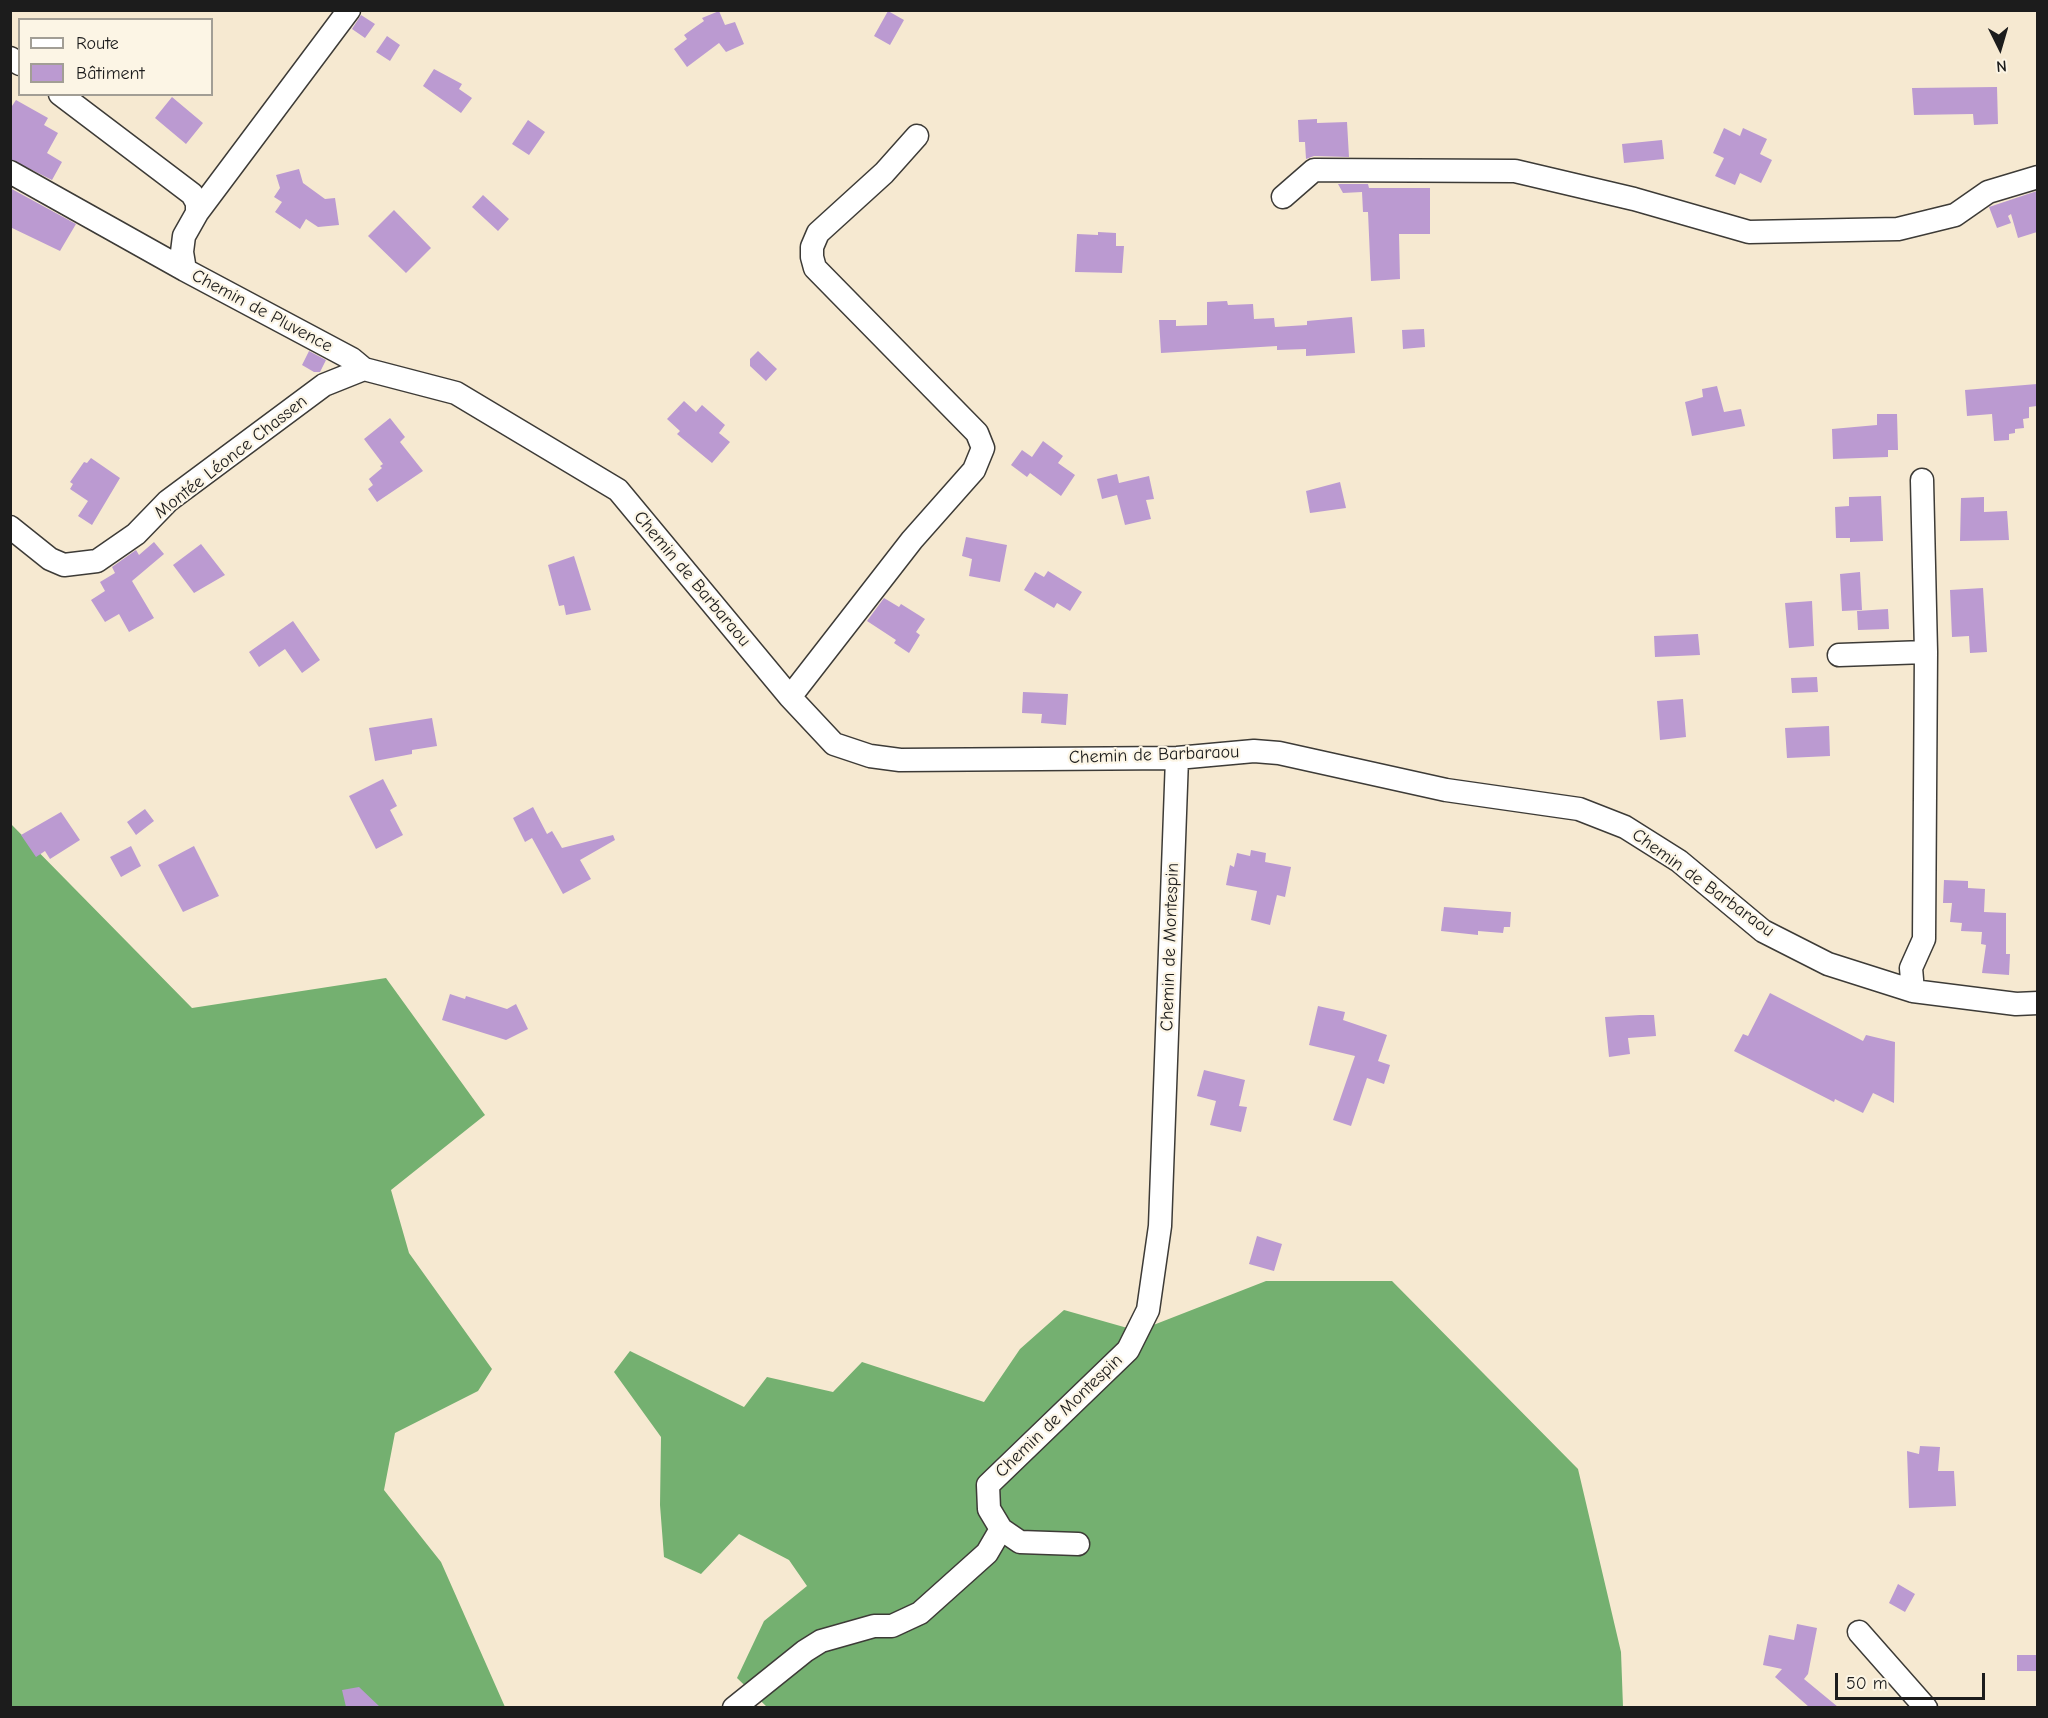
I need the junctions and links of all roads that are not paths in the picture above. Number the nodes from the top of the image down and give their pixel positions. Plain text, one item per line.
1 (349, 10) edge
2 (63, 96) edge
3 (917, 136) dead end
4 (10, 172) edge
5 (2037, 177) edge
6 (1284, 197) dead end
7 (197, 213) junction
8 (185, 270) junction
9 (364, 369) junction
10 (1922, 480) dead end
11 (10, 527) edge
12 (1926, 652) junction
13 (1839, 655) dead end
14 (790, 697) junction
15 (1177, 758) junction
16 (1913, 991) junction
17 (2037, 1003) edge
18 (1001, 1529) junction
19 (1078, 1544) dead end
20 (1859, 1632) dead end
21 (734, 1707) edge
22 (1926, 1707) edge

1 - 7 street, Chemin de Pluvence
2 - 7 street
3 - 14 street
4 - 8 street
5 - 6 street
7 - 8 street, Chemin de Pluvence
8 - 9 street, Chemin de Pluvence
9 - 11 street, Montée Léonce Chassen
9 - 14 street, Chemin de Barbaraou
10 - 12 street
12 - 13 street
12 - 16 street
14 - 15 street, Chemin de Barbaraou
15 - 16 street, Chemin de Barbaraou
15 - 18 street, Chemin de Montespin
16 - 17 street, Chemin de Barbaraou
18 - 19 street
18 - 21 street
20 - 22 street

